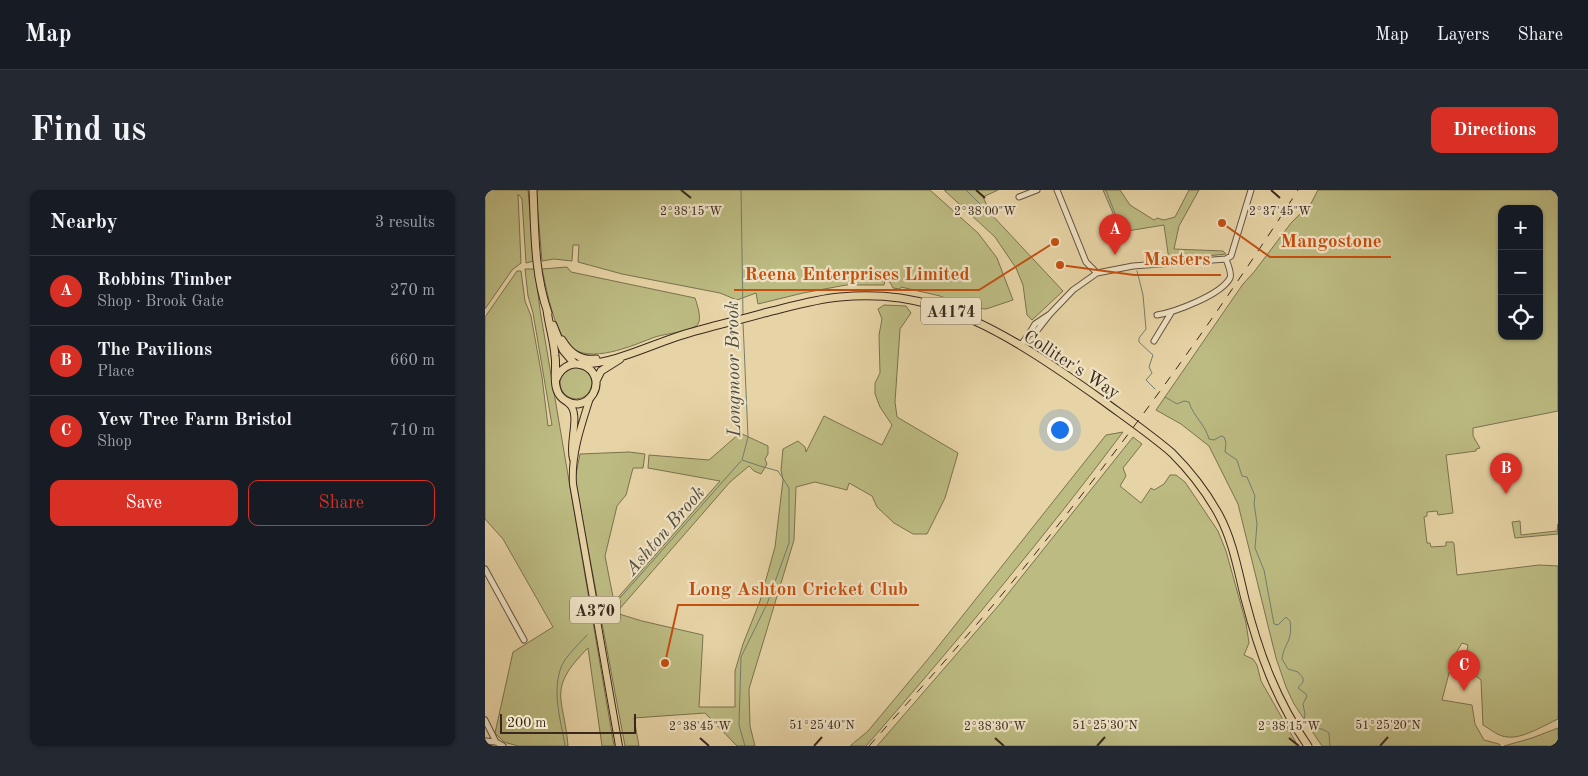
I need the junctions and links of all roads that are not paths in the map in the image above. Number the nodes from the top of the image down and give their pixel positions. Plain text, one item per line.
1 (533, 190) edge
2 (1037, 190) edge
3 (1057, 190) edge
4 (1251, 190) edge
5 (1019, 197) dead end
6 (1227, 259) junction
7 (1097, 273) junction
8 (547, 310) junction
9 (1171, 312) junction
10 (1157, 315) dead end
11 (1155, 341) dead end
12 (1020, 346) junction
13 (631, 352) junction
14 (578, 364) junction
15 (556, 379) junction
16 (596, 382) junction
17 (590, 398) junction
18 (563, 399) junction
19 (573, 463) junction
20 (485, 569) edge
21 (524, 640) dead end
22 (485, 720) edge
23 (485, 741) edge
24 (496, 742) junction
25 (503, 746) edge
26 (619, 746) edge
27 (1308, 746) edge

1 - 8 highway
2 - 5 street
3 - 7 street
4 - 6 street
6 - 7 street
6 - 9 street
7 - 12 street
8 - 13 highway, A4174
8 - 14 highway
8 - 15 highway
9 - 10 street
9 - 11 street
12 - 13 highway, Colliter's Way / A4174
12 - 27 highway, Colliter's Way / A4174
13 - 14 highway, Colliter's Way
13 - 16 highway, Colliter's Way
14 - 15 highway
14 - 16 highway
15 - 18 highway
16 - 17 highway
17 - 18 highway
17 - 19 main road, A370
18 - 19 main road, A370
19 - 26 main road, A370
20 - 21 street
22 - 24 street
23 - 24 street
24 - 25 street

